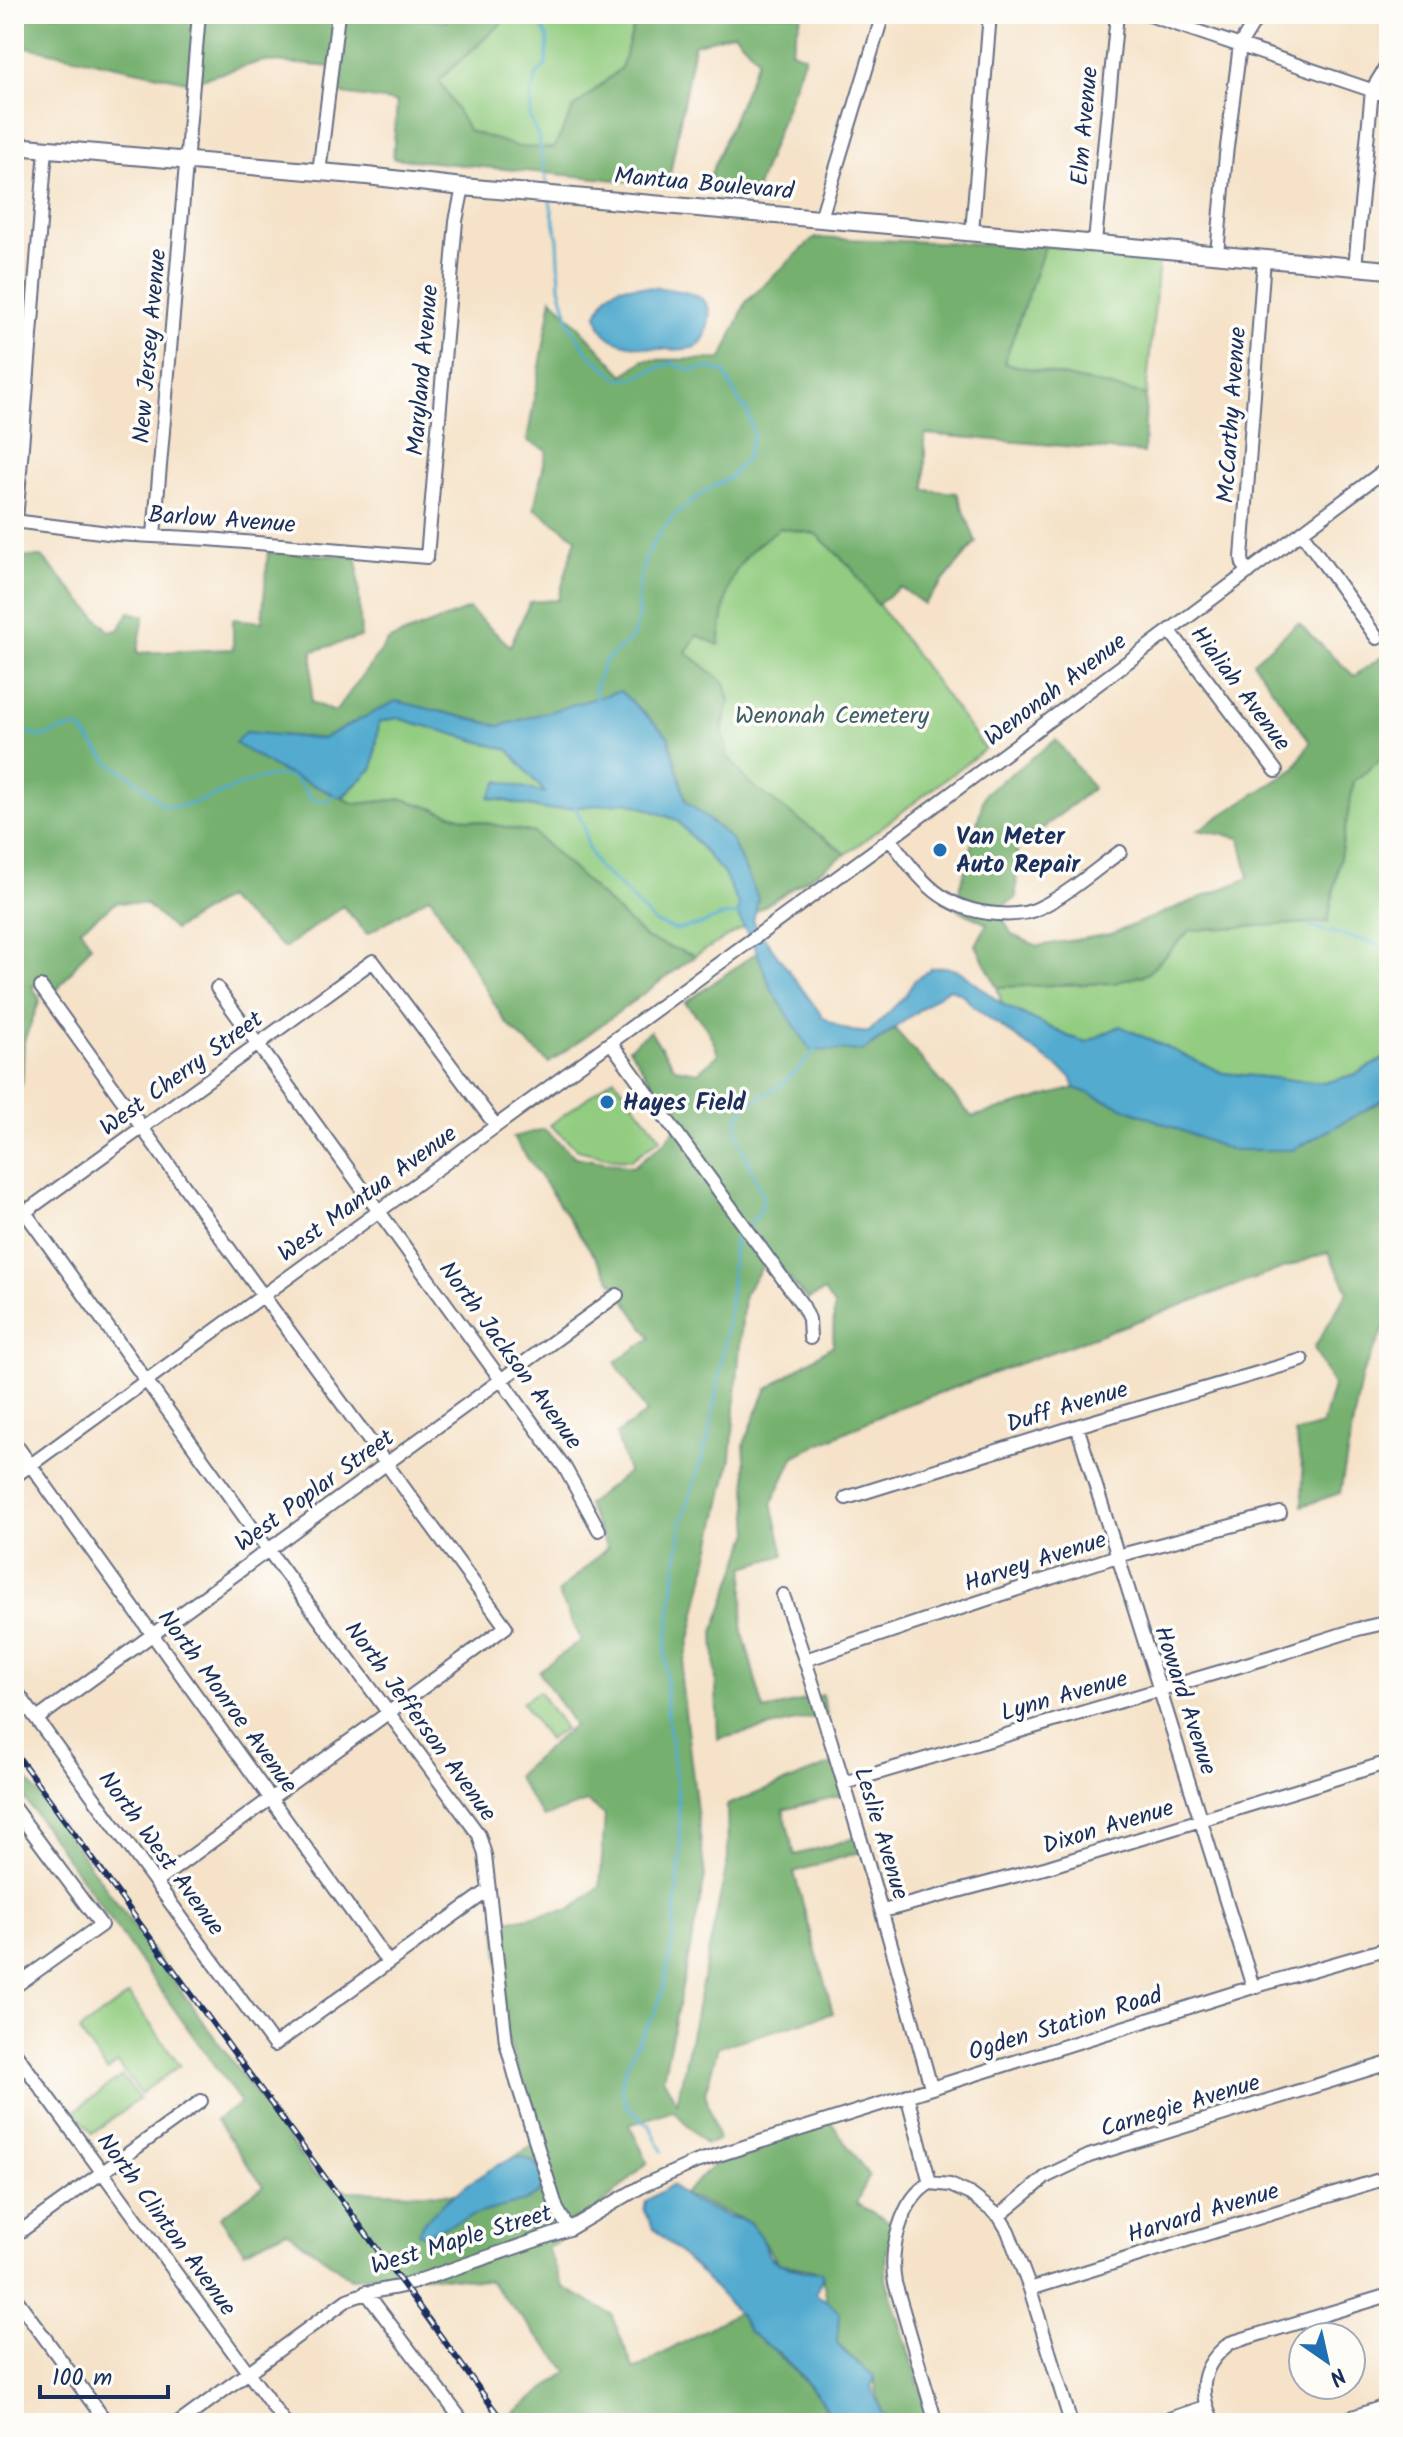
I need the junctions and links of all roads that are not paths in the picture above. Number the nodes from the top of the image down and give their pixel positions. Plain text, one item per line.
1 (199, 14) edge
2 (338, 14) edge
3 (883, 14) edge
4 (990, 14) edge
5 (1117, 14) edge
6 (1146, 14) edge
7 (1259, 14) edge
8 (1240, 45) junction
9 (1389, 62) edge
10 (1372, 90) junction
11 (1389, 96) edge
12 (14, 146) edge
13 (46, 149) junction
14 (187, 161) junction
15 (319, 173) junction
16 (463, 187) junction
17 (821, 218) junction
18 (972, 232) junction
19 (1095, 242) junction
20 (1218, 248) junction
21 (1264, 258) junction
22 (1355, 267) junction
23 (1389, 270) edge
24 (1389, 467) edge
25 (15, 521) edge
26 (1302, 533) junction
27 (154, 535) junction
28 (427, 557) joint
29 (1249, 572) junction
30 (1170, 631) junction
31 (1377, 638) dead end
32 (1276, 771) dead end
33 (890, 839) junction
34 (1120, 852) dead end
35 (746, 944) joint
36 (41, 987) dead end
37 (217, 988) dead end
38 (611, 1043) junction
39 (258, 1044) junction
40 (496, 1126) junction
41 (141, 1128) junction
42 (14, 1197) edge
43 (380, 1211) junction
44 (20, 1216) edge
45 (617, 1295) dead end
46 (263, 1296) junction
47 (810, 1338) dead end
48 (1302, 1360) dead end
49 (501, 1379) junction
50 (147, 1380) junction
51 (1077, 1426) junction
52 (14, 1442) edge
53 (31, 1465) junction
54 (386, 1465) junction
55 (14, 1477) edge
56 (846, 1498) dead end
57 (1280, 1513) dead end
58 (599, 1530) dead end
59 (269, 1551) junction
60 (1117, 1556) junction
61 (783, 1595) dead end
62 (1389, 1622) edge
63 (153, 1635) junction
64 (805, 1660) junction
65 (14, 1688) edge
66 (1158, 1690) junction
67 (387, 1712) junction
68 (37, 1719) junction
69 (1389, 1762) edge
70 (844, 1783) junction
71 (270, 1797) junction
72 (14, 1808) edge
73 (1202, 1821) junction
74 (156, 1882) junction
75 (489, 1890) junction
76 (883, 1911) junction
77 (1389, 1948) edge
78 (388, 1962) junction
79 (14, 1987) edge
80 (1253, 1987) junction
81 (14, 2051) edge
82 (1389, 2063) edge
83 (931, 2087) junction
84 (907, 2095) junction
85 (201, 2101) dead end
86 (754, 2143) joint
87 (101, 2171) junction
88 (1389, 2177) edge
89 (930, 2183) junction
90 (999, 2216) junction
91 (569, 2229) junction
92 (14, 2236) edge
93 (1030, 2289) junction
94 (366, 2292) junction
95 (1389, 2295) edge
96 (14, 2296) edge
97 (248, 2372) junction
98 (1389, 2405) edge
99 (1205, 2407) junction
100 (107, 2423) edge
101 (179, 2423) edge
102 (285, 2423) edge
103 (464, 2423) edge
104 (936, 2423) edge
105 (1071, 2423) edge
106 (1157, 2423) edge
107 (1214, 2423) edge
108 (1334, 2423) edge

1 - 14 street, New Jersey Avenue
2 - 15 street
3 - 17 street
4 - 18 street
5 - 19 street, Elm Avenue
6 - 8 street
7 - 8 street
8 - 10 street
8 - 20 street
9 - 10 street
10 - 11 street
10 - 22 street
12 - 13 main road, Mantua Boulevard
13 - 14 main road, Mantua Boulevard
13 - 25 street
14 - 15 main road, Mantua Boulevard
14 - 27 street, New Jersey Avenue
15 - 16 main road, Mantua Boulevard
16 - 17 main road, Mantua Boulevard
16 - 28 street, Maryland Avenue
17 - 18 main road, Mantua Boulevard
18 - 19 main road, Mantua Boulevard
19 - 20 main road, Mantua Boulevard
20 - 21 main road, Mantua Boulevard
21 - 22 main road, Mantua Boulevard
21 - 29 street, McCarthy Avenue
22 - 23 main road, Mantua Boulevard
24 - 26 street, Wenonah Avenue
25 - 27 street, Barlow Avenue
26 - 29 street, Wenonah Avenue
26 - 31 street
27 - 28 street, Barlow Avenue
29 - 30 street, Wenonah Avenue
30 - 32 street, Hialiah Avenue
30 - 33 street, Wenonah Avenue
33 - 34 street
33 - 35 street, Wenonah Avenue
35 - 38 street, West Mantua Avenue
36 - 41 street
37 - 39 street, North Jackson Avenue
38 - 40 street, West Mantua Avenue
38 - 47 street
39 - 40 street, West Cherry Street
39 - 41 street, West Cherry Street
39 - 43 street, North Jackson Avenue
40 - 43 street, West Mantua Avenue
41 - 44 street, West Cherry Street
41 - 46 street
42 - 44 street, North Jefferson Avenue
43 - 46 street, West Mantua Avenue
43 - 49 street, North Jackson Avenue
44 - 50 street, North Jefferson Avenue
45 - 49 street, West Poplar Street
46 - 50 street, West Mantua Avenue
46 - 54 street
48 - 51 street, Duff Avenue
49 - 54 street, West Poplar Street
49 - 58 street, North Jackson Avenue
50 - 53 street, West Mantua Avenue
50 - 59 street, North Jefferson Avenue
51 - 56 street, Duff Avenue
51 - 60 street, Howard Avenue
52 - 53 street, North Monroe Avenue
53 - 55 street, West Mantua Avenue
53 - 63 street, North Monroe Avenue
54 - 59 street, West Poplar Street
54 - 67 street
57 - 60 street, Harvey Avenue
59 - 63 street, West Poplar Street
59 - 67 street, North Jefferson Avenue
60 - 64 street, Harvey Avenue
60 - 66 street, Howard Avenue
61 - 64 street, Leslie Avenue
62 - 66 street, Lynn Avenue
63 - 68 street, West Poplar Street
63 - 71 street, North Monroe Avenue
64 - 70 street, Leslie Avenue
65 - 68 street, North West Avenue
66 - 70 street, Lynn Avenue
66 - 73 street, Howard Avenue
67 - 71 street
67 - 75 street, North Jefferson Avenue
68 - 74 street, North West Avenue
69 - 73 street, Dixon Avenue
70 - 76 street, Leslie Avenue
71 - 74 street
71 - 78 street, North Monroe Avenue
72 - 79 street
73 - 76 street, Dixon Avenue
73 - 80 street, Howard Avenue
74 - 78 street, North West Avenue
75 - 78 street
75 - 91 street, North Jefferson Avenue
76 - 83 street, Leslie Avenue
77 - 80 street, Ogden Station Road
80 - 83 street, Ogden Station Road
81 - 87 street, North Clinton Avenue
82 - 90 street, Carnegie Avenue
83 - 84 street, Ogden Station Road
84 - 86 street, Ogden Station Road
84 - 89 street
85 - 87 street
86 - 91 street, West Maple Street
87 - 92 street
87 - 97 street, North Clinton Avenue
88 - 93 street, Harvard Avenue
89 - 90 street
89 - 104 street
90 - 93 street
91 - 94 street, West Maple Street
93 - 105 street
94 - 97 street, West Maple Street
94 - 103 street
95 - 99 street
96 - 100 street
97 - 101 street, West Maple Street
97 - 102 street, North Clinton Avenue
98 - 108 street
99 - 106 street
99 - 107 street

